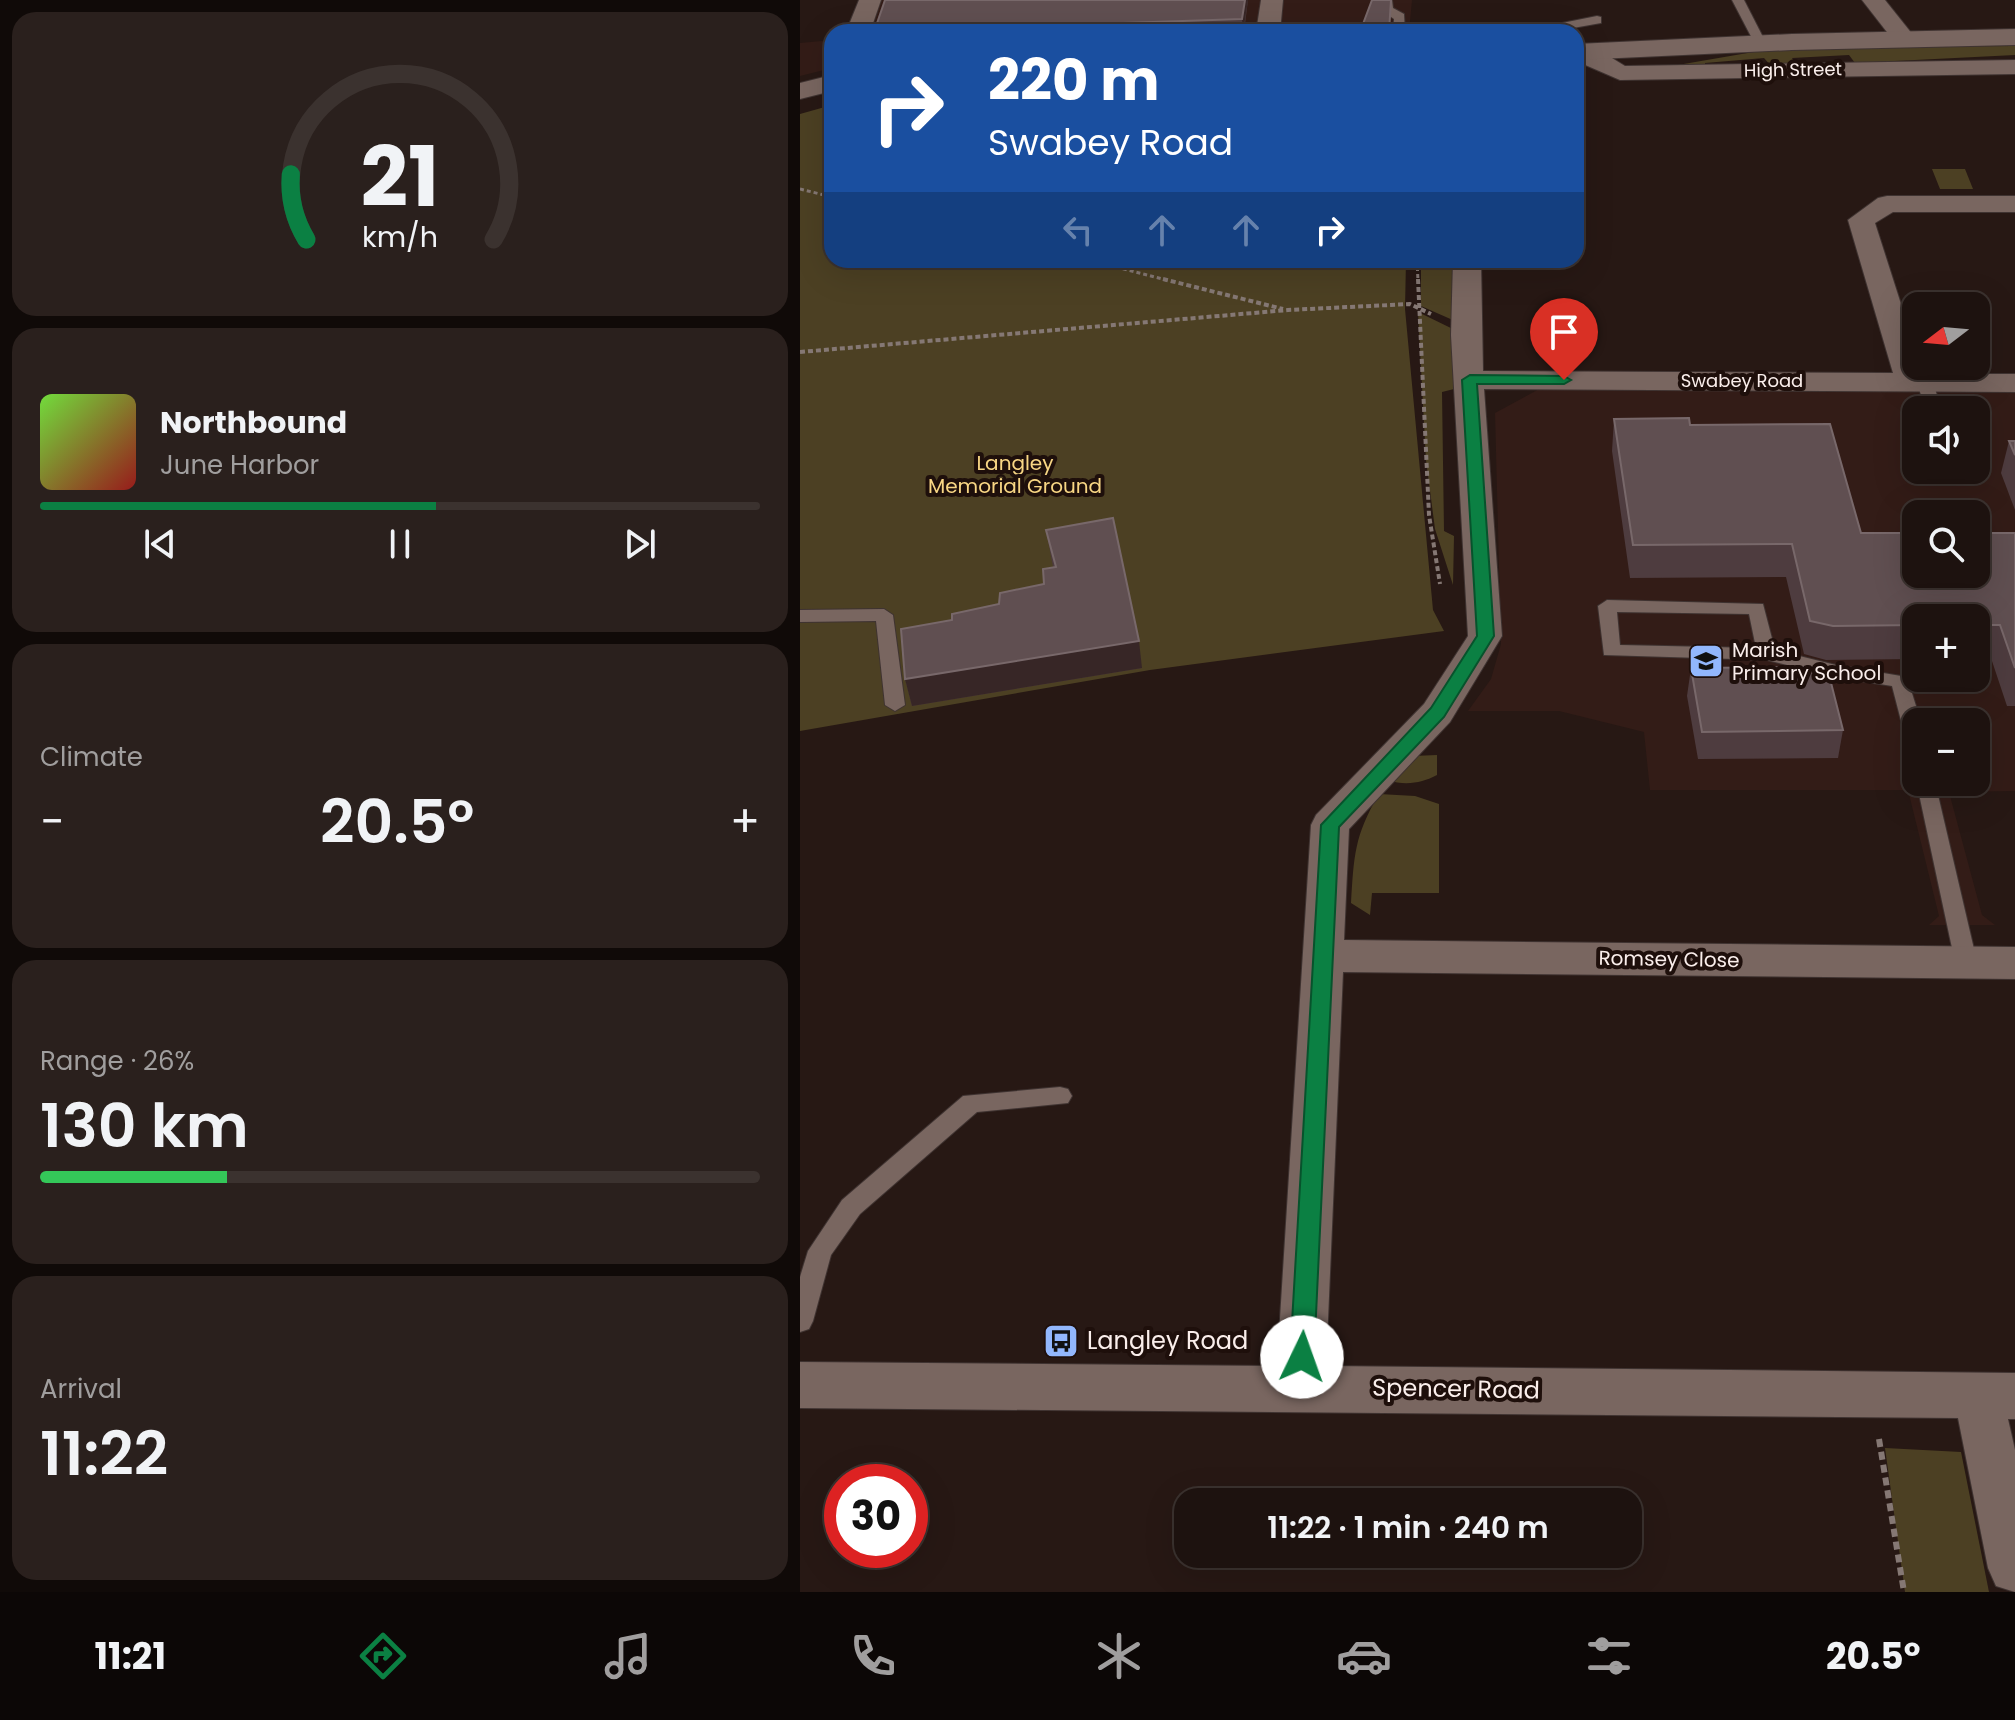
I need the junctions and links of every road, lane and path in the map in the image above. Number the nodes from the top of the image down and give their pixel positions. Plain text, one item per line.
1 (870, 0) edge
2 (1272, 0) edge
3 (1738, 0) edge
4 (1873, 0) edge
5 (1387, 2) edge
6 (1597, 20) dead end
7 (861, 24) edge
8 (1269, 24) edge
9 (1400, 24) edge
10 (1569, 24) edge
11 (2015, 37) edge
12 (1905, 40) junction
13 (1760, 43) junction
14 (1584, 55) edge
15 (2015, 67) edge
16 (824, 85) edge
17 (800, 91) edge
18 (800, 189) edge
19 (824, 195) edge
20 (2015, 204) edge
21 (1125, 268) edge
22 (1417, 268) edge
23 (1467, 268) edge
24 (1419, 308) junction
25 (1288, 310) junction
26 (1466, 335) junction
27 (800, 352) edge
28 (1470, 380) junction
29 (2015, 383) edge
30 (1923, 392) edge
31 (1441, 592) dead end
32 (800, 616) edge
33 (1767, 654) junction
34 (895, 705) dead end
35 (1907, 708) edge
36 (1928, 796) edge
37 (1322, 956) junction
38 (1966, 962) junction
39 (2015, 963) edge
40 (1060, 1096) dead end
41 (800, 1321) edge
42 (800, 1385) edge
43 (1300, 1387) junction
44 (1871, 1393) junction
45 (1997, 1396) edge
46 (2015, 1568) edge
47 (1904, 1592) edge

1 - 7 street
2 - 8 street
3 - 13 lane
4 - 12 street
5 - 9 lane
6 - 10 lane
11 - 12 main road, High Street
12 - 13 main road, High Street
13 - 14 main road, High Street
14 - 15 street, High Street
16 - 17 main road
18 - 19 path
20 - 30 street
21 - 25 path
22 - 24 path
23 - 26 street
24 - 25 path
24 - 26 path
24 - 31 path
25 - 27 path
26 - 28 street
28 - 30 street, Swabey Road
28 - 37 street
29 - 30 street, Swabey Road
32 - 34 lane
33 - 33 lane
33 - 35 lane
36 - 38 lane
37 - 38 street, Romsey Close
37 - 43 street
38 - 39 street, Romsey Close
40 - 41 lane
42 - 43 street, Spencer Road
43 - 44 street, Spencer Road
44 - 45 street, Spencer Road
44 - 47 path
45 - 46 street

